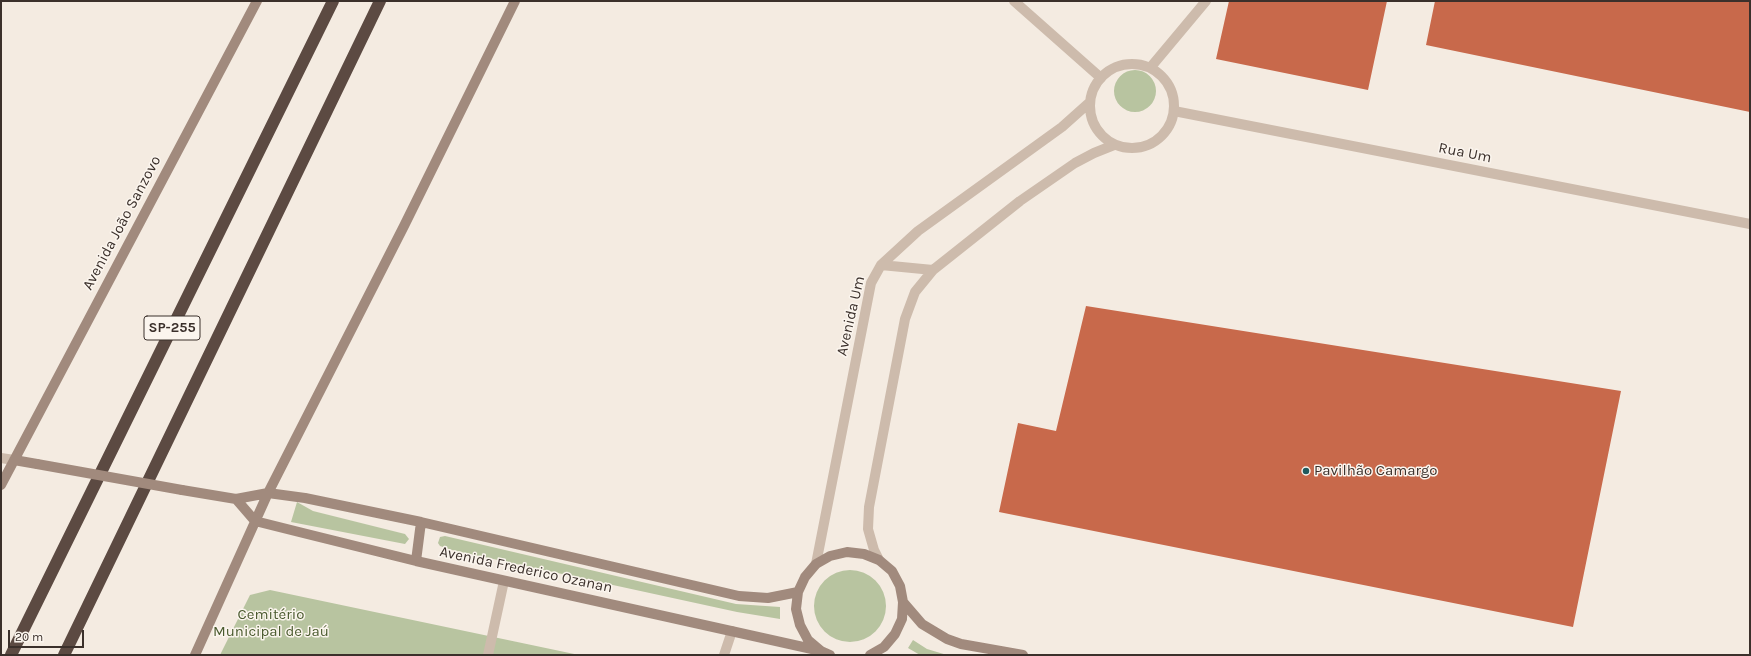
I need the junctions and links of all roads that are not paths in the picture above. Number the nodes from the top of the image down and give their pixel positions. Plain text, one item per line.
1 (256, 1) edge
2 (333, 1) edge
3 (380, 1) edge
4 (515, 1) edge
5 (1014, 1) edge
6 (1206, 1) edge
7 (1150, 68) junction
8 (1101, 78) junction
9 (1090, 102) junction
10 (1174, 111) junction
11 (1114, 145) junction
12 (1750, 224) edge
13 (881, 265) junction
14 (933, 270) junction
15 (1, 458) edge
16 (14, 460) junction
17 (1, 485) edge
18 (268, 493) junction
19 (236, 499) junction
20 (255, 521) junction
21 (421, 522) junction
22 (879, 560) junction
23 (416, 562) junction
24 (816, 564) junction
25 (504, 581) junction
26 (798, 592) junction
27 (903, 602) junction
28 (732, 631) junction
29 (825, 653) edge
30 (11, 655) edge
31 (64, 655) edge
32 (195, 655) edge
33 (488, 655) edge
34 (724, 655) edge
35 (870, 655) edge
36 (1023, 655) edge

1 - 16 main road, Avenida João Sanzovo
2 - 30 highway, SP-255
3 - 31 highway, SP-255
4 - 18 main road
5 - 8 street
6 - 7 street
7 - 8 street
7 - 10 street
8 - 9 street
9 - 11 street
9 - 13 street, Avenida Um
10 - 11 street
10 - 12 street, Rua Um
11 - 14 street
13 - 14 street
13 - 24 street, Avenida Um
14 - 22 street
15 - 16 street
16 - 17 main road, Avenida João Sanzovo
16 - 19 main road, Avenida Frederico Ozanan, bridge
18 - 19 main road, Avenida Frederico Ozanan
18 - 20 main road
18 - 21 main road, Avenida Frederico Ozanan
19 - 20 main road
20 - 23 main road, Avenida Frederico Ozanan
20 - 32 main road
21 - 23 main road
21 - 26 main road, Avenida Frederico Ozanan
22 - 24 main road
22 - 27 main road
23 - 25 main road, Avenida Frederico Ozanan
24 - 26 main road
25 - 28 main road, Avenida Frederico Ozanan
25 - 33 street
26 - 29 main road
27 - 35 main road
27 - 36 main road
28 - 29 main road, Avenida Frederico Ozanan
28 - 34 street

